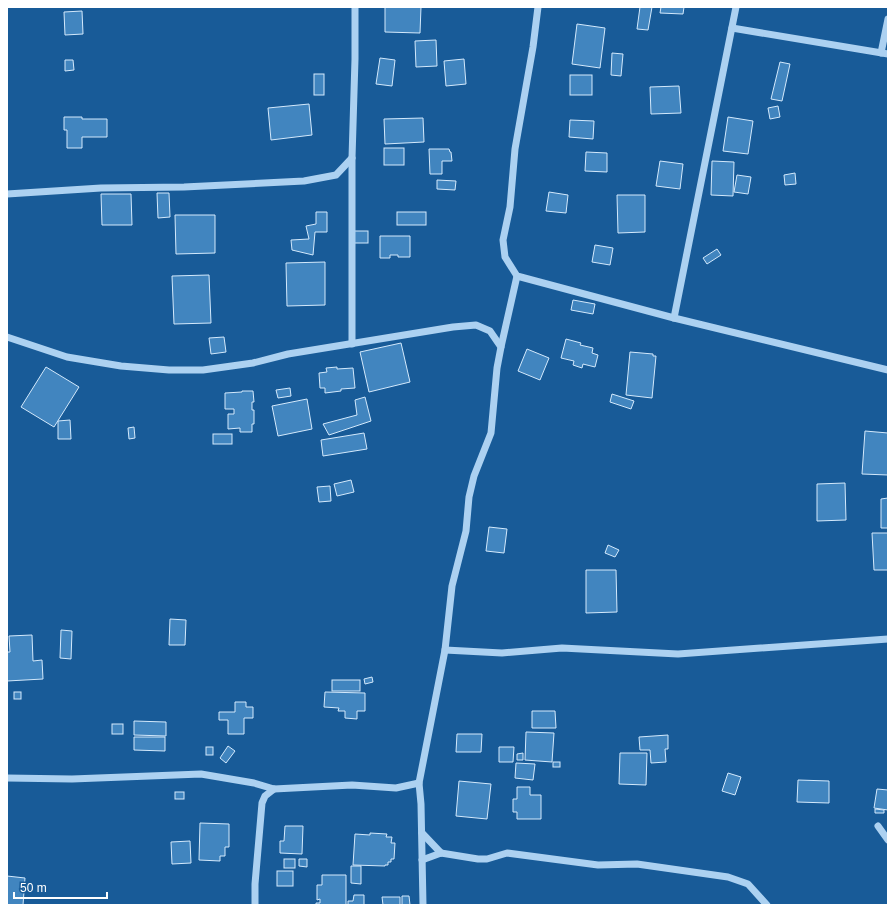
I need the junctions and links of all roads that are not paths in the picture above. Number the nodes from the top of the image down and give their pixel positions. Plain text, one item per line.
1 (355, 7) edge
2 (538, 7) edge
3 (736, 7) edge
4 (888, 19) edge
5 (732, 28) junction
6 (885, 54) edge
7 (352, 158) junction
8 (7, 194) edge
9 (517, 276) junction
10 (674, 318) junction
11 (7, 337) edge
12 (352, 344) junction
13 (501, 347) junction
14 (888, 370) edge
15 (888, 639) edge
16 (445, 650) junction
17 (7, 778) edge
18 (419, 783) junction
19 (274, 789) junction
20 (878, 826) dead end
21 (422, 833) junction
22 (888, 840) edge
23 (441, 853) junction
24 (422, 860) junction
25 (255, 905) edge
26 (424, 905) edge
27 (767, 905) edge

1 - 7 street
2 - 9 street
3 - 5 street
4 - 6 street
5 - 6 street
5 - 10 street
7 - 8 street
7 - 12 street
9 - 10 street
9 - 13 street
10 - 14 street
11 - 12 street
12 - 13 street
13 - 16 street
15 - 16 street
16 - 18 street
17 - 19 street
18 - 19 street
18 - 21 street
19 - 25 street
20 - 22 street
21 - 23 street
21 - 24 street
23 - 24 street
23 - 27 street
24 - 26 street

